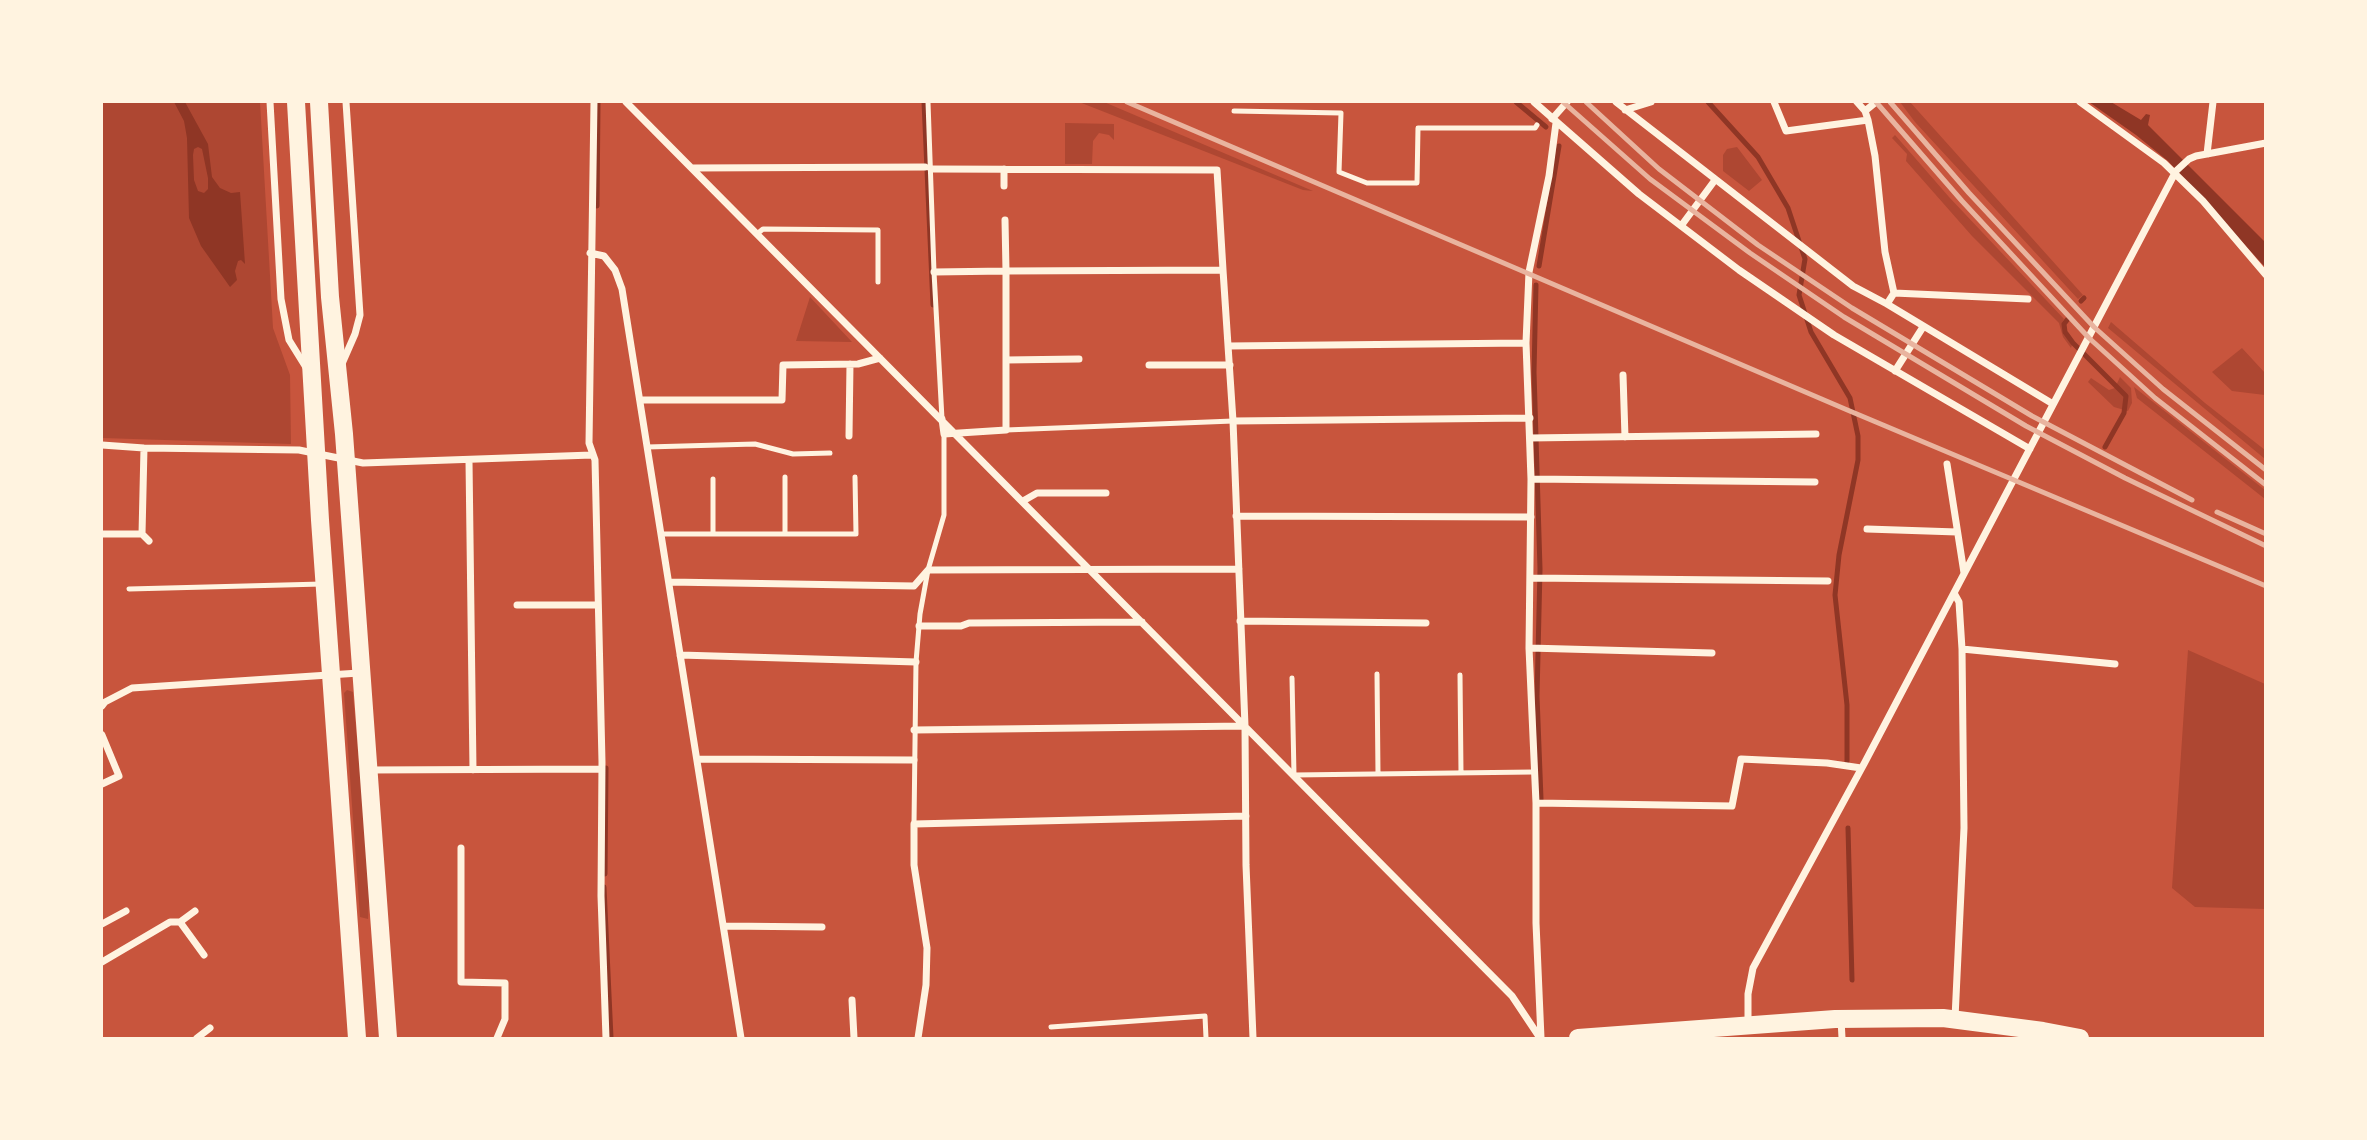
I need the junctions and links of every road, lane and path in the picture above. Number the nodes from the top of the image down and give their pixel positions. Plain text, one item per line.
1 (270, 102) edge
2 (296, 102) edge
3 (319, 102) edge
4 (346, 102) edge
5 (594, 102) edge
6 (626, 102) edge
7 (928, 102) edge
8 (1534, 102) edge
9 (1567, 102) edge
10 (1616, 102) edge
11 (1651, 102) edge
12 (1774, 102) edge
13 (1857, 102) edge
14 (1875, 102) edge
15 (2080, 102) edge
16 (2213, 102) edge
17 (1625, 110) junction
18 (1234, 111) dead end
19 (1865, 111) junction
20 (1868, 120) junction
21 (1554, 121) junction
22 (1537, 125) dead end
23 (2266, 143) edge
24 (2207, 154) junction
25 (692, 168) junction
26 (928, 168) junction
27 (1004, 169) junction
28 (2176, 173) junction
29 (1715, 180) junction
30 (1004, 186) dead end
31 (1005, 220) dead end
32 (1682, 226) junction
33 (757, 234) junction
34 (590, 253) junction
35 (1223, 270) junction
36 (1006, 271) junction
37 (934, 272) junction
38 (2266, 275) edge
39 (878, 282) dead end
40 (1894, 293) junction
41 (2028, 299) dead end
42 (1887, 303) junction
43 (1923, 327) junction
44 (1526, 343) junction
45 (1228, 345) junction
46 (880, 358) junction
47 (1079, 359) dead end
48 (1006, 360) junction
49 (850, 364) junction
50 (1149, 365) dead end
51 (1230, 365) junction
52 (1895, 371) junction
53 (1623, 375) dead end
54 (337, 377) junction
55 (313, 378) junction
56 (640, 400) junction
57 (2053, 404) junction
58 (1530, 418) junction
59 (942, 419) junction
60 (1233, 421) junction
61 (1006, 430) junction
62 (955, 433) junction
63 (943, 434) junction
64 (1816, 434) dead end
65 (849, 436) dead end
66 (1625, 437) junction
67 (1535, 438) junction
68 (102, 444) edge
69 (647, 446) junction
70 (144, 447) junction
71 (2030, 449) junction
72 (317, 452) junction
73 (830, 453) dead end
74 (592, 455) junction
75 (345, 460) junction
76 (469, 461) junction
77 (1947, 464) dead end
78 (785, 477) dead end
79 (855, 477) dead end
80 (713, 479) dead end
81 (1536, 479) junction
82 (1815, 482) dead end
83 (1107, 493) dead end
84 (1023, 501) junction
85 (1236, 516) junction
86 (1531, 517) junction
87 (1867, 529) dead end
88 (1957, 531) junction
89 (102, 534) edge
90 (142, 534) junction
91 (661, 534) junction
92 (713, 534) junction
93 (785, 534) junction
94 (149, 541) dead end
95 (1238, 569) junction
96 (929, 570) junction
97 (1091, 570) junction
98 (1964, 574) junction
99 (1536, 578) junction
100 (1828, 581) dead end
101 (669, 582) junction
102 (325, 583) junction
103 (129, 589) dead end
104 (1954, 593) junction
105 (517, 605) dead end
106 (598, 605) junction
107 (1240, 621) junction
108 (1142, 622) junction
109 (1426, 623) dead end
110 (919, 626) junction
111 (1535, 649) junction
112 (1962, 649) junction
113 (1712, 653) dead end
114 (680, 654) junction
115 (916, 662) junction
116 (2115, 664) dead end
117 (360, 673) junction
118 (1377, 674) dead end
119 (331, 675) junction
120 (1460, 675) dead end
121 (1292, 678) dead end
122 (102, 706) edge
123 (1245, 726) junction
124 (914, 730) junction
125 (102, 735) edge
126 (698, 759) junction
127 (914, 760) junction
128 (1861, 768) junction
129 (602, 769) junction
130 (369, 770) junction
131 (473, 770) junction
132 (1533, 772) junction
133 (1461, 773) junction
134 (1378, 774) junction
135 (1294, 775) junction
136 (102, 784) edge
137 (1536, 803) junction
138 (1246, 816) junction
139 (914, 824) junction
140 (461, 848) dead end
141 (125, 911) dead end
142 (195, 911) dead end
143 (180, 922) junction
144 (102, 924) edge
145 (724, 926) junction
146 (822, 927) dead end
147 (204, 955) dead end
148 (102, 962) edge
149 (852, 1000) dead end
150 (1955, 1018) junction
151 (1841, 1019) junction
152 (1748, 1025) junction
153 (1051, 1027) dead end
154 (210, 1028) dead end
155 (2043, 1035) edge
156 (197, 1038) edge
157 (356, 1038) edge
158 (388, 1038) edge
159 (497, 1038) edge
160 (606, 1038) edge
161 (741, 1038) edge
162 (854, 1038) edge
163 (918, 1038) edge
164 (1206, 1038) edge
165 (1253, 1038) edge
166 (1540, 1038) edge
167 (1578, 1038) edge
168 (1842, 1038) edge
169 (2080, 1038) edge

1 - 55 street
2 - 55 main road
3 - 54 main road
4 - 54 street
5 - 34 street
6 - 25 street
7 - 26 lane
8 - 21 street
9 - 21 street
10 - 17 street
11 - 17 street
12 - 20 street
13 - 19 street
14 - 19 street
15 - 28 street
16 - 24 street
17 - 29 street
18 - 22 lane
19 - 20 street
20 - 40 street
21 - 32 street
21 - 44 street
23 - 24 street
24 - 28 street
25 - 26 street
25 - 33 street
26 - 27 street
26 - 37 lane
27 - 30 street
27 - 35 street
28 - 38 street
28 - 57 street
29 - 32 street
29 - 42 street
31 - 36 street
32 - 52 street
33 - 39 lane
33 - 46 street
34 - 56 street
34 - 74 street
35 - 36 street
35 - 45 street
36 - 37 street
36 - 48 street
37 - 59 lane
40 - 41 street
40 - 42 street
42 - 43 street
43 - 52 street
43 - 57 street
44 - 45 street
44 - 58 street
45 - 51 street
46 - 49 street
46 - 59 street
47 - 48 street
48 - 61 street
49 - 56 street
49 - 65 street
50 - 51 street
51 - 60 street
52 - 71 street
53 - 66 street
54 - 75 main road
55 - 72 main road
56 - 69 street
57 - 71 street
58 - 60 street
58 - 67 street
59 - 62 street
59 - 63 street
60 - 61 lane
60 - 85 street
61 - 62 street
62 - 63 street
62 - 84 street
63 - 96 lane
64 - 66 street
66 - 67 street
67 - 81 street
68 - 70 street
69 - 73 lane
69 - 91 street
70 - 72 street
70 - 90 street
71 - 98 street
72 - 75 street
72 - 102 main road
74 - 76 street
74 - 106 street
75 - 76 street
75 - 117 main road
76 - 131 street
77 - 88 street
78 - 93 lane
79 - 93 lane
80 - 92 lane
81 - 82 street
81 - 86 street
83 - 84 street
84 - 97 street
85 - 86 street
85 - 95 street
86 - 99 street
87 - 88 street
88 - 98 street
89 - 90 street
90 - 94 street
91 - 92 lane
91 - 101 street
92 - 93 lane
95 - 97 street
95 - 107 street
96 - 97 street
96 - 101 street
96 - 110 lane
97 - 108 street
98 - 104 street
99 - 100 street
99 - 111 street
101 - 114 street
102 - 103 lane
102 - 119 main road
104 - 112 street
104 - 128 street
105 - 106 street
106 - 129 street
107 - 109 street
107 - 123 street
108 - 110 street
108 - 123 street
110 - 115 lane
111 - 113 street
111 - 132 street
112 - 116 street
112 - 150 street
114 - 115 street
114 - 126 street
115 - 124 lane
117 - 119 street
117 - 130 main road
118 - 134 lane
119 - 122 street
119 - 157 main road
120 - 133 lane
121 - 135 lane
123 - 124 street
123 - 135 street
123 - 138 street
124 - 127 lane
125 - 136 street
126 - 127 street
126 - 145 street
127 - 139 lane
128 - 137 street
128 - 152 street
129 - 131 street
129 - 160 street
130 - 131 street
130 - 158 main road
132 - 133 lane
132 - 137 street
133 - 134 lane
134 - 135 lane
135 - 166 street
137 - 166 street
138 - 139 street
138 - 165 street
139 - 163 street
140 - 159 street
141 - 144 street
142 - 143 street
143 - 147 street
143 - 148 street
145 - 146 street
145 - 161 street
149 - 162 street
150 - 151 main road
150 - 155 main road
151 - 152 main road
151 - 168 street
152 - 167 main road
153 - 164 lane
154 - 156 street
155 - 169 main road

